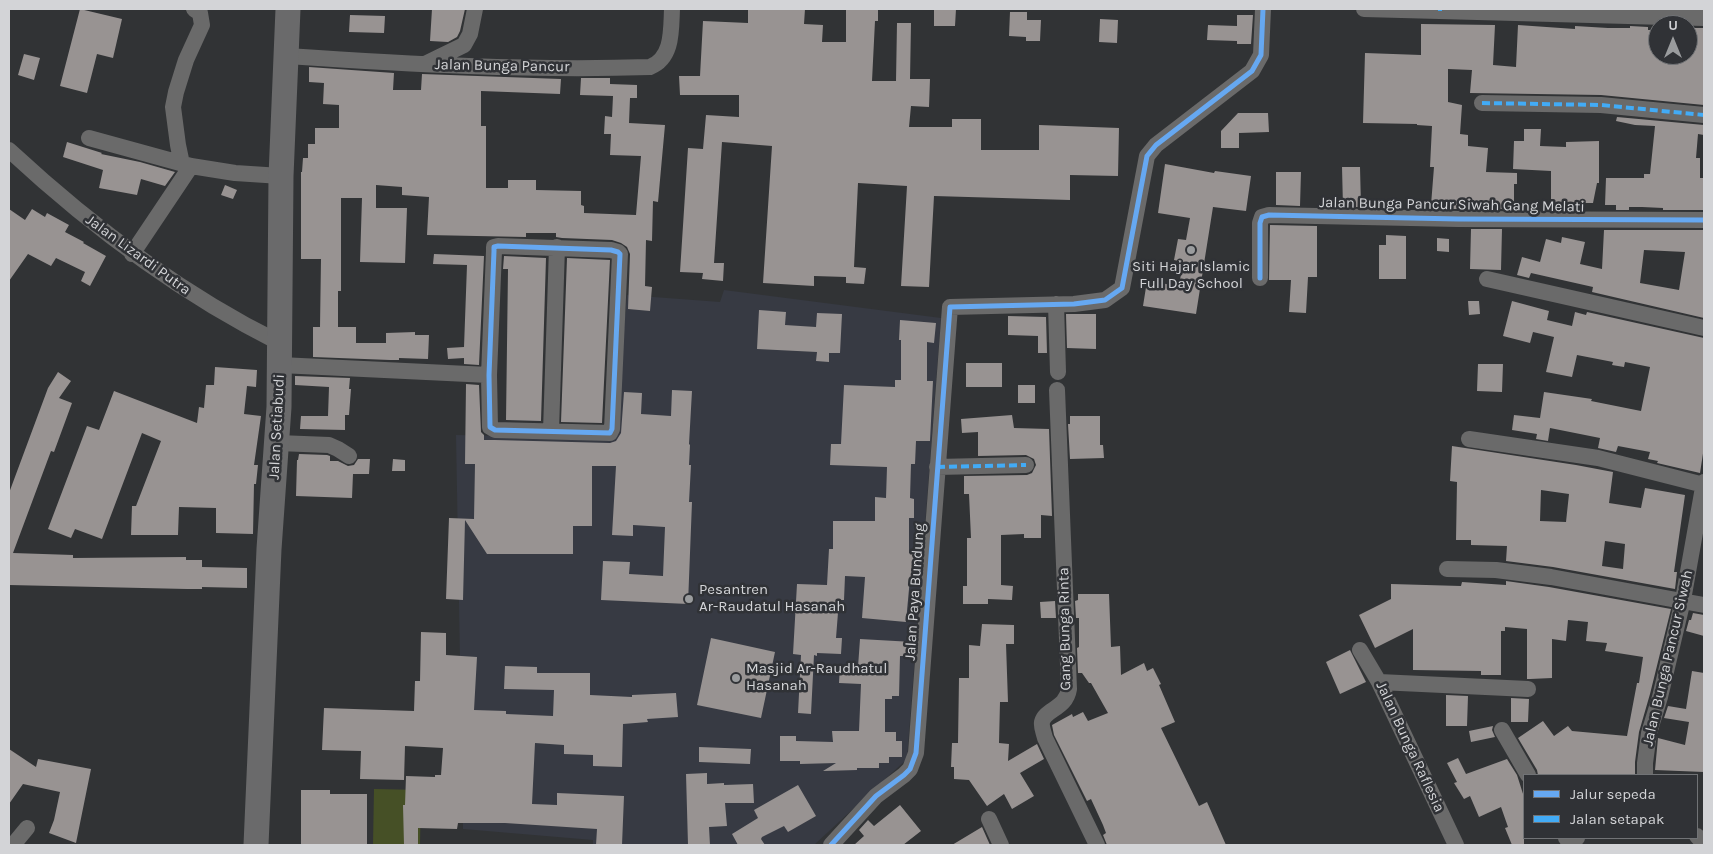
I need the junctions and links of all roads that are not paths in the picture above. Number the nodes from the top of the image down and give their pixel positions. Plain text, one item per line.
1 (194, 9) edge
2 (288, 9) edge
3 (475, 9) edge
4 (672, 9) edge
5 (1264, 9) edge
6 (1364, 9) edge
7 (1400, 9) edge
8 (1440, 10) edge
9 (1513, 11) edge
10 (1585, 12) edge
11 (1654, 13) edge
12 (1704, 18) edge
13 (287, 56) junction
14 (423, 65) junction
15 (1482, 103) dead end
16 (1704, 115) edge
17 (89, 138) dead end
18 (9, 150) edge
19 (186, 165) junction
20 (281, 176) junction
21 (1704, 220) edge
22 (557, 247) junction
23 (132, 254) junction
24 (1260, 278) dead end
25 (1487, 279) dead end
26 (1056, 304) junction
27 (1704, 328) edge
28 (280, 354) junction
29 (1058, 372) dead end
30 (489, 375) junction
31 (1057, 390) dead end
32 (551, 431) junction
33 (1469, 439) dead end
34 (278, 443) junction
35 (349, 456) dead end
36 (1026, 465) dead end
37 (937, 467) junction
38 (1704, 483) edge
39 (1447, 569) dead end
40 (1683, 600) junction
41 (1704, 605) edge
42 (1360, 650) dead end
43 (1379, 682) junction
44 (1528, 689) dead end
45 (1502, 730) dead end
46 (1527, 774) edge
47 (1645, 774) edge
48 (989, 819) dead end
49 (27, 828) dead end
50 (13, 845) edge
51 (256, 845) edge
52 (831, 845) edge
53 (1001, 845) edge
54 (1097, 845) edge
55 (1456, 845) edge

1 - 19 street
2 - 13 main road, Jalan Setiabudi
3 - 14 street
4 - 14 street, Jalan Bunga Pancur
5 - 26 street
6 - 7 street
7 - 8 street
8 - 9 street
9 - 10 street
10 - 11 street
11 - 12 street
13 - 14 street, Jalan Bunga Pancur
13 - 20 main road, Jalan Setiabudi
15 - 16 street
17 - 19 street
18 - 23 street, Jalan Lizardi Putra
19 - 20 street
19 - 23 street
20 - 28 main road, Jalan Setiabudi
21 - 24 street, Jalan Bunga Pancur Siwah Gang Melati
22 - 30 street
22 - 32 street
22 - 32 street
23 - 28 street, Jalan Lizardi Putra
25 - 27 street
26 - 29 street
26 - 37 street, Jalan Paya Bundung
28 - 30 street
28 - 34 main road, Jalan Setiabudi
30 - 32 street
31 - 54 street, Gang Bunga Rinta
33 - 38 street
34 - 35 street
34 - 51 main road, Jalan Setiabudi
36 - 37 street
37 - 52 street, Jalan Paya Bundung
38 - 40 street, Jalan Bunga Pancur Siwah
39 - 40 street
40 - 41 street
40 - 47 street, Jalan Bunga Pancur Siwah
42 - 43 street, Jalan Bunga Raflesia
43 - 44 street
43 - 55 street, Jalan Bunga Raflesia
45 - 46 street
48 - 53 street
49 - 50 street

